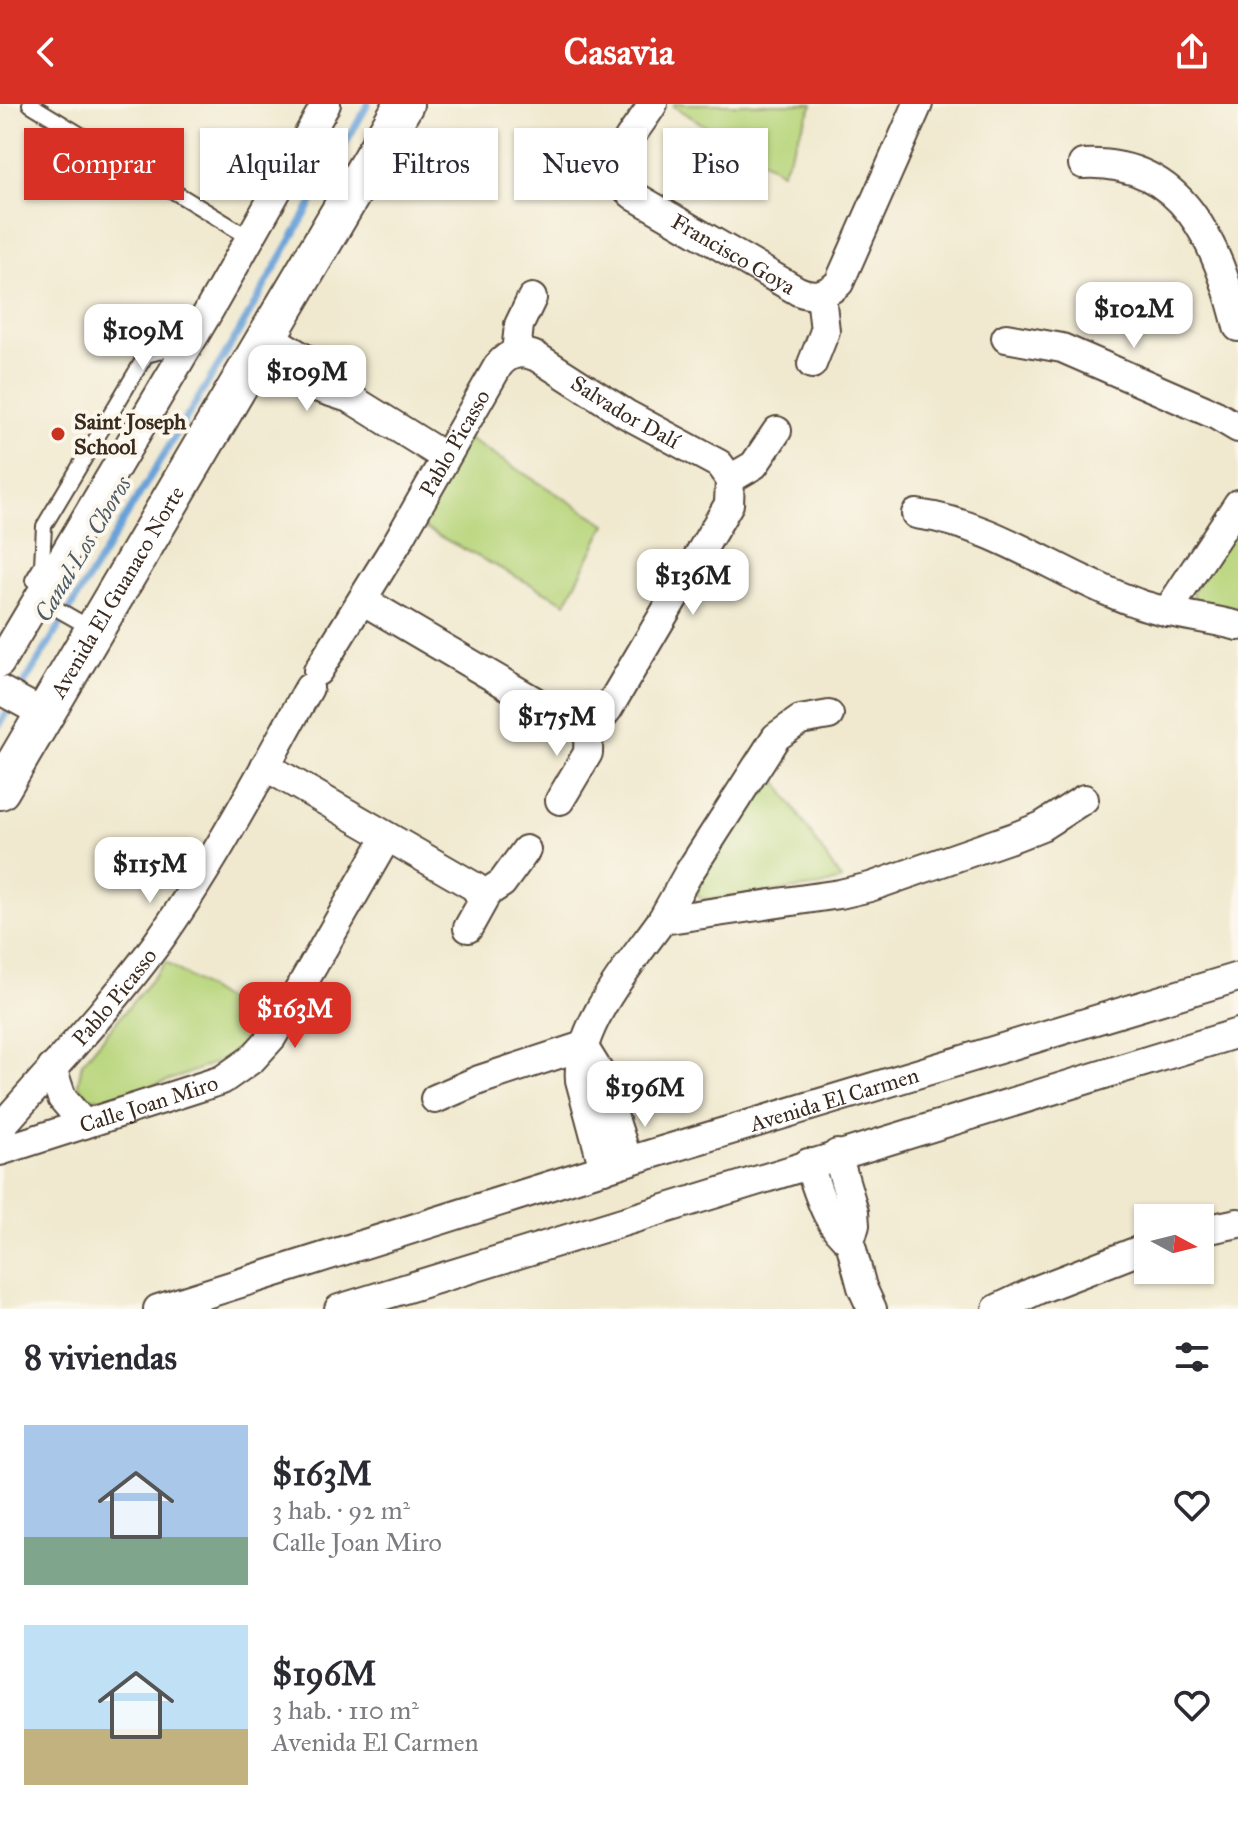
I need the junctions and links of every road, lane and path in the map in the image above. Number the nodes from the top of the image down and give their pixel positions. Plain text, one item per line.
1 (30, 104) edge
2 (326, 104) edge
3 (404, 104) edge
4 (653, 104) edge
5 (918, 104) edge
6 (1083, 164) dead end
7 (250, 238) junction
8 (821, 295) junction
9 (532, 298) dead end
10 (1238, 327) edge
11 (1006, 338) dead end
12 (262, 348) junction
13 (516, 353) junction
14 (812, 364) dead end
15 (1238, 428) edge
16 (777, 431) dead end
17 (445, 457) junction
18 (730, 479) junction
19 (1238, 504) edge
20 (916, 514) dead end
21 (362, 600) junction
22 (48, 604) junction
23 (1167, 612) junction
24 (87, 626) junction
25 (1238, 626) edge
26 (0, 663) edge
27 (0, 690) edge
28 (38, 711) junction
29 (829, 715) dead end
30 (589, 724) junction
31 (265, 766) junction
32 (0, 790) edge
33 (1084, 799) dead end
34 (560, 800) dead end
35 (387, 837) junction
36 (526, 850) dead end
37 (482, 896) junction
38 (662, 920) junction
39 (468, 928) dead end
40 (1238, 977) edge
41 (1238, 1033) edge
42 (583, 1046) junction
43 (52, 1068) junction
44 (435, 1099) dead end
45 (84, 1124) junction
46 (0, 1128) edge
47 (0, 1151) edge
48 (837, 1154) junction
49 (808, 1163) junction
50 (616, 1165) junction
51 (1238, 1223) edge
52 (1214, 1228) edge
53 (850, 1242) junction
54 (1134, 1252) edge
55 (158, 1309) edge
56 (339, 1309) edge
57 (872, 1309) edge
58 (997, 1309) edge

1 - 7 lane
2 - 7 street
3 - 12 street, Avenida El Guanaco Norte
4 - 8 street, Francisco Goya
5 - 8 street, Francisco Goya
6 - 10 street
7 - 22 street
8 - 14 street, Francisco Goya
9 - 13 street
11 - 15 street
12 - 17 street
12 - 24 street, Avenida El Guanaco Norte
13 - 17 street, Pablo Picasso
13 - 18 street, Salvador Dalí
16 - 18 street
17 - 21 street, Pablo Picasso
18 - 30 street
19 - 23 street
20 - 23 street
21 - 30 street
21 - 31 street, Pablo Picasso
22 - 24 lane
22 - 26 street
23 - 25 street
24 - 28 street, Avenida El Guanaco Norte
27 - 28 street
28 - 32 street, Avenida El Guanaco Norte
29 - 38 street
30 - 34 street
31 - 35 street
31 - 43 street, Pablo Picasso
33 - 38 street
35 - 37 street
35 - 45 street, Calle Joan Miro
36 - 37 street
37 - 39 street
38 - 42 street
40 - 50 street, Avenida El Carmen
41 - 48 street
42 - 44 street
42 - 50 street
43 - 45 street, Calle Joan Miro
43 - 46 street, Pablo Picasso
45 - 47 street
48 - 49 street
48 - 53 street
49 - 53 street
49 - 56 street
50 - 55 street, Avenida El Carmen
51 - 52 street
53 - 57 street
54 - 58 street

